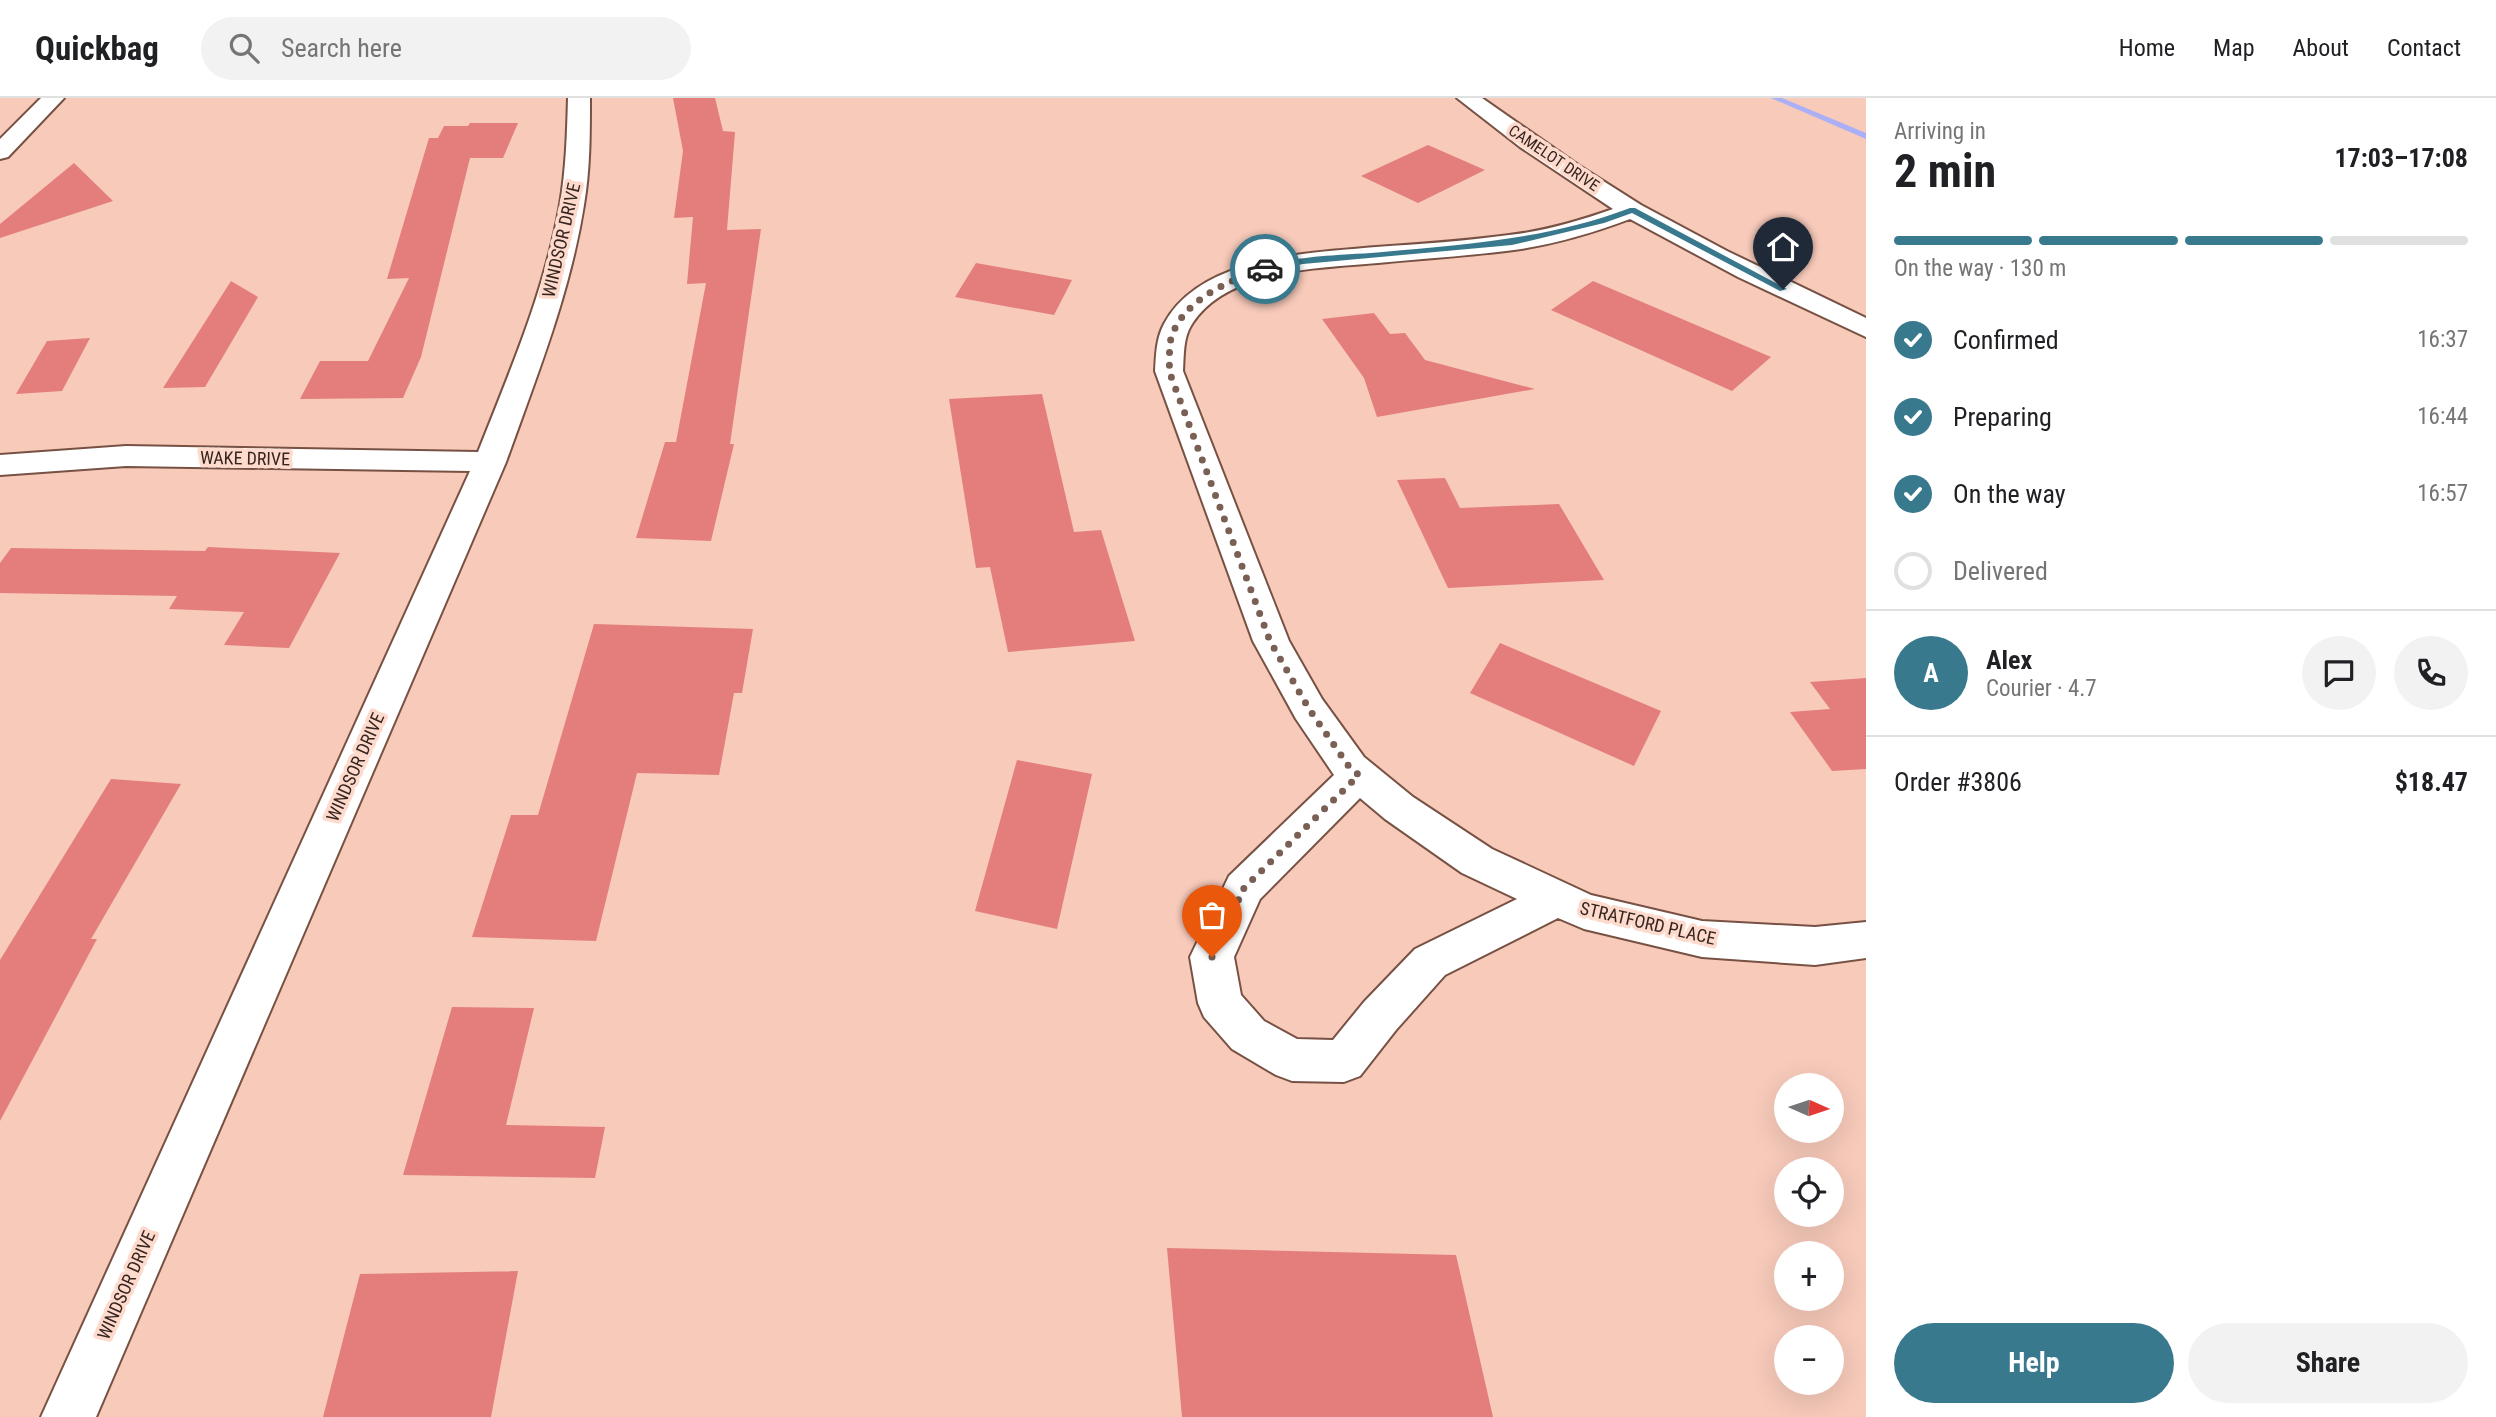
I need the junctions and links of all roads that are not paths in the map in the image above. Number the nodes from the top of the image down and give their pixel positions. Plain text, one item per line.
1 (52, 98) edge
2 (579, 98) edge
3 (1468, 98) edge
4 (0, 152) edge
5 (1632, 210) junction
6 (1866, 329) edge
7 (490, 462) junction
8 (0, 465) edge
9 (1359, 775) junction
10 (1557, 898) junction
11 (1866, 940) edge
12 (68, 1417) edge

1 - 4 street
2 - 7 street, WINDSOR DRIVE
3 - 5 street, CAMELOT DRIVE
5 - 6 street, CAMELOT DRIVE
5 - 9 street, STRATFORD PLACE
7 - 8 street, WAKE DRIVE
7 - 12 street, WINDSOR DRIVE
9 - 10 street, STRATFORD PLACE
9 - 10 street, STRATFORD PLACE
10 - 11 street, STRATFORD PLACE

